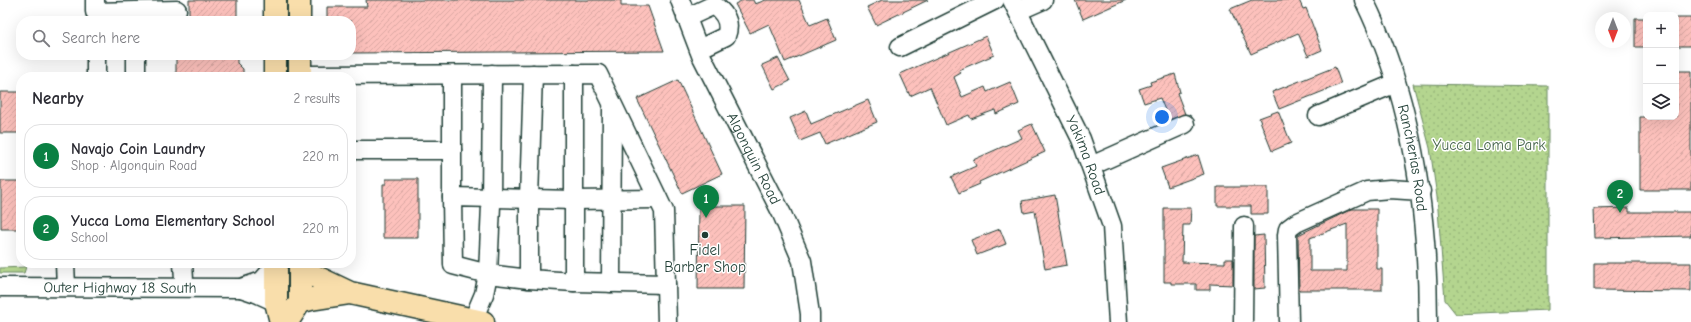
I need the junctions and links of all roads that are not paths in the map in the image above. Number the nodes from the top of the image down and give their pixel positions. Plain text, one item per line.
1 (95, 0) edge
2 (275, 0) edge
3 (299, 0) edge
4 (680, 0) edge
5 (995, 0) edge
6 (1043, 0) edge
7 (1364, 0) edge
8 (1015, 5) edge
9 (177, 10) edge
10 (275, 16) edge
11 (299, 16) edge
12 (686, 18) junction
13 (900, 48) dead end
14 (699, 49) junction
15 (96, 60) edge
16 (136, 60) edge
17 (275, 60) edge
18 (300, 69) edge
19 (96, 72) edge
20 (136, 72) edge
21 (276, 72) edge
22 (311, 72) edge
23 (492, 74) junction
24 (533, 74) junction
25 (574, 74) junction
26 (452, 75) junction
27 (356, 76) edge
28 (1396, 83) junction
29 (612, 104) junction
30 (1318, 116) dead end
31 (1185, 124) dead end
32 (356, 150) edge
33 (452, 150) junction
34 (1091, 166) junction
35 (1421, 191) junction
36 (452, 197) junction
37 (491, 199) junction
38 (529, 199) junction
39 (658, 199) junction
40 (573, 200) junction
41 (611, 200) junction
42 (1244, 226) dead end
43 (65, 268) edge
44 (273, 268) edge
45 (276, 268) edge
46 (301, 268) edge
47 (304, 268) edge
48 (488, 274) junction
49 (529, 279) junction
50 (574, 282) junction
51 (611, 283) junction
52 (666, 284) junction
53 (0, 287) edge
54 (66, 287) junction
55 (241, 288) junction
56 (350, 293) junction
57 (300, 302) junction
58 (279, 312) edge
59 (478, 321) edge
60 (287, 322) edge
61 (667, 322) edge
62 (810, 322) edge
63 (1118, 322) edge
64 (1243, 322) edge
65 (1289, 322) edge
66 (1428, 322) edge

1 - 9 street
2 - 10 main road
3 - 11 main road
4 - 12 street, Algonquin Road
5 - 13 street
6 - 8 street
7 - 28 street, Rancherias Road
8 - 34 street, Yakima Road
12 - 14 street, Algonquin Road
12 - 14 street
14 - 62 street, Algonquin Road
15 - 19 street
16 - 20 street
17 - 21 main road
18 - 22 street
23 - 24 street
23 - 26 street
23 - 37 street
24 - 25 street
24 - 38 street
25 - 29 street
25 - 40 street
26 - 27 street
26 - 33 street
28 - 30 street
28 - 35 street, Rancherias Road
29 - 39 street
29 - 41 street
31 - 34 street
32 - 33 street
33 - 36 street
34 - 63 street, Yakima Road
35 - 65 street
35 - 66 street, Rancherias Road
36 - 37 street
36 - 48 street
37 - 38 street
37 - 48 street
38 - 40 street
38 - 49 street
39 - 41 street
39 - 52 street
40 - 41 street
40 - 50 street
41 - 51 street
42 - 64 street
43 - 54 street
44 - 55 street
45 - 58 main road
46 - 57 main road
47 - 56 main road
48 - 49 street
48 - 59 street
49 - 50 street
50 - 51 street
51 - 52 street
52 - 61 street
53 - 54 street, Outer Highway 18 South
54 - 55 street, Outer Highway 18 South
55 - 58 street
56 - 57 main road
56 - 59 main road
57 - 60 main road

